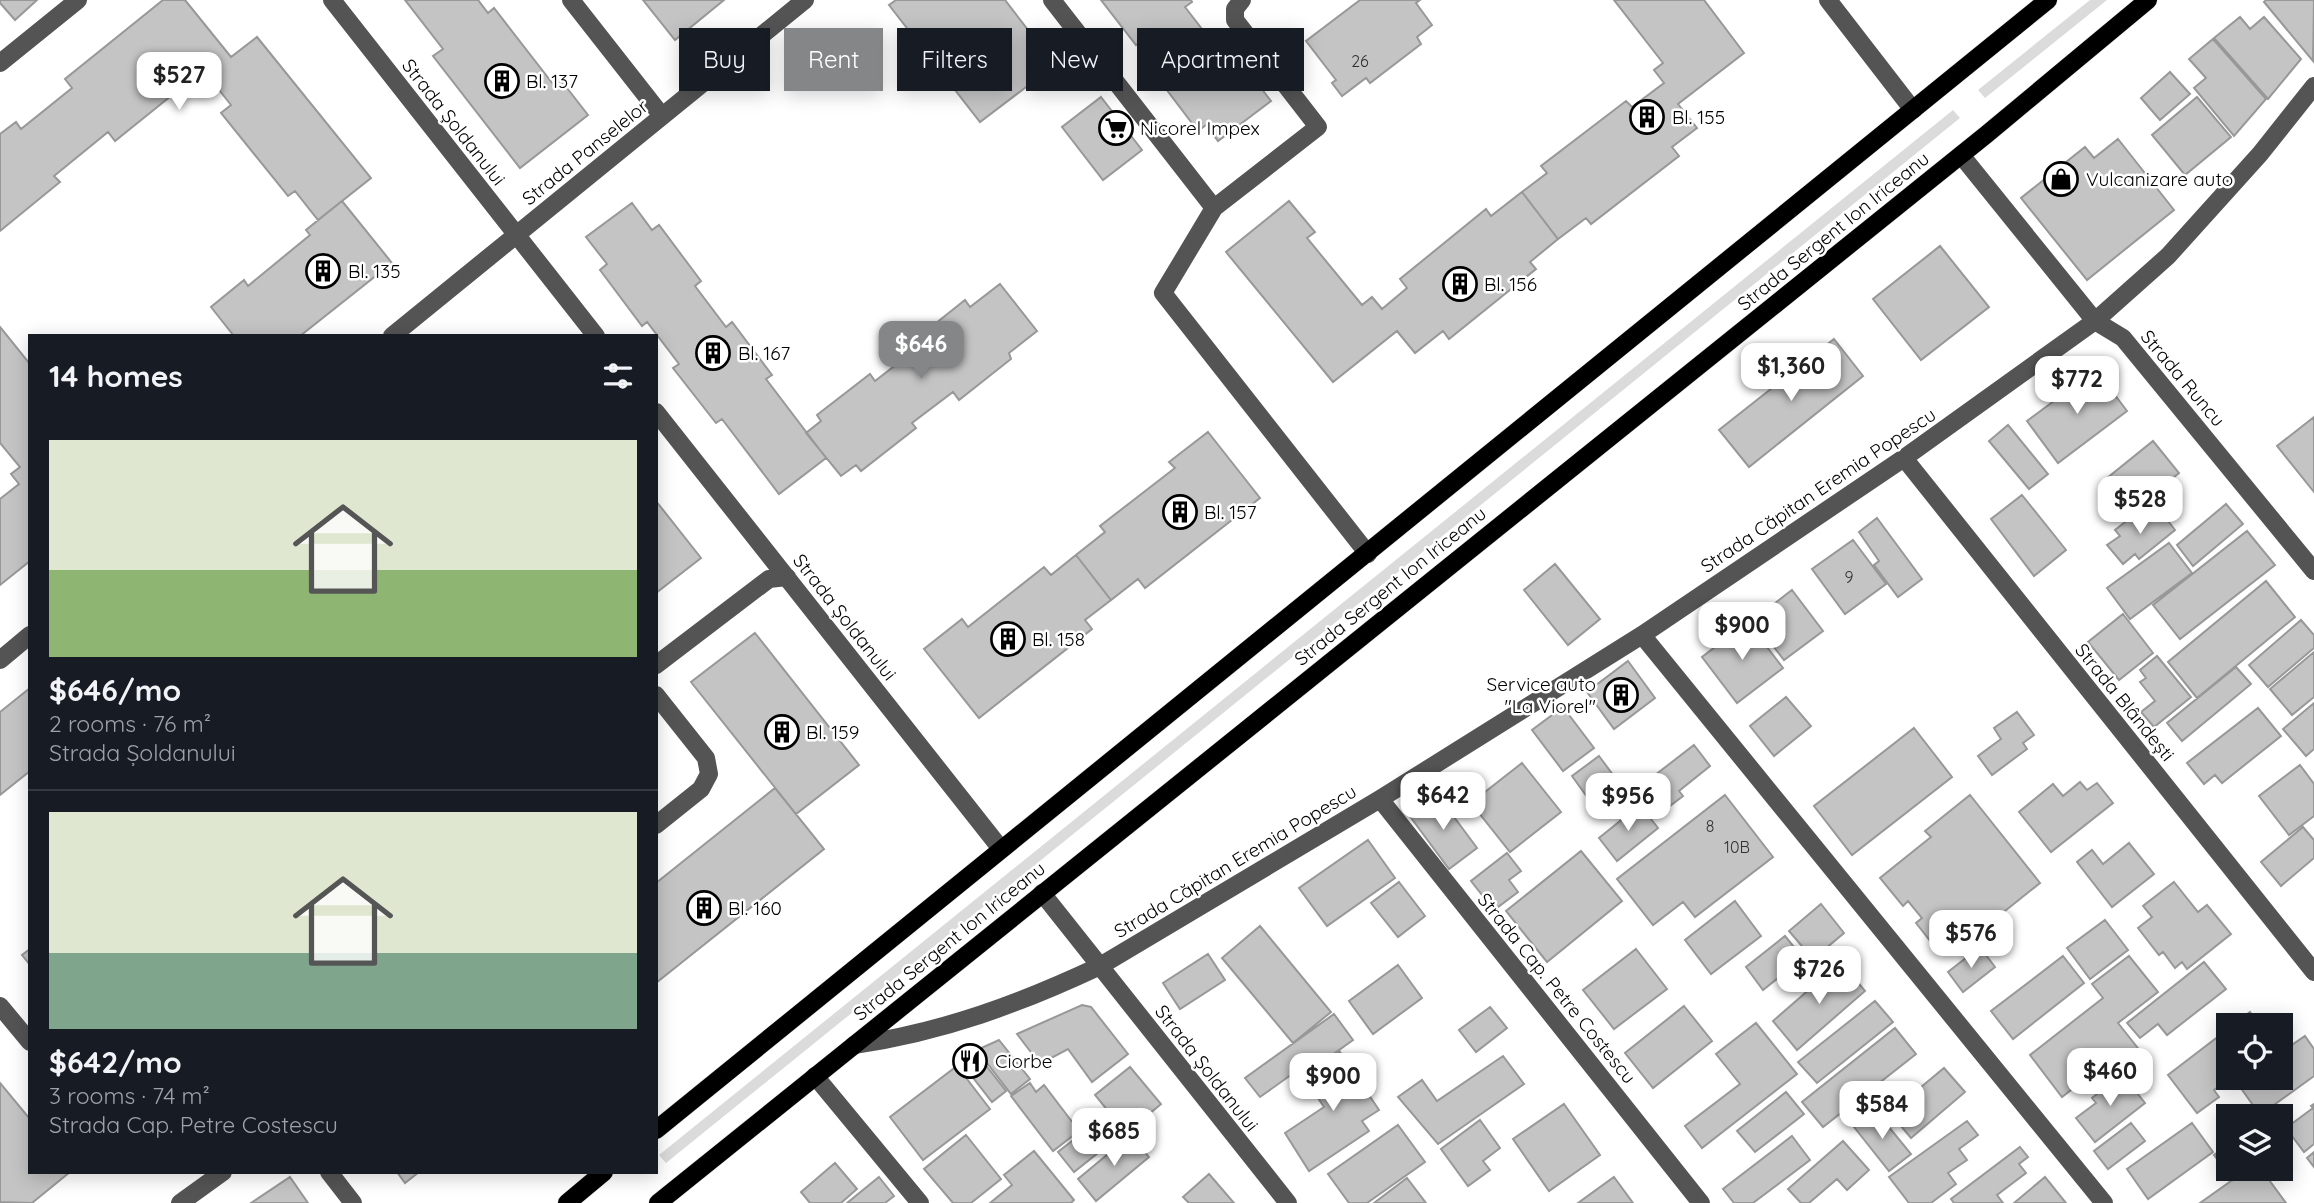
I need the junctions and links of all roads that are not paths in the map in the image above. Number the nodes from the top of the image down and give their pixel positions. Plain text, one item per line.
1 (78, 0) edge
2 (331, 0) edge
3 (571, 0) edge
4 (805, 0) edge
5 (1052, 0) edge
6 (1242, 0) edge
7 (1828, 0) edge
8 (2048, 0) edge
9 (2148, 0) edge
10 (0, 62) edge
11 (2314, 86) edge
12 (1913, 110) junction
13 (662, 116) junction
14 (1961, 155) junction
15 (1214, 208) junction
16 (516, 235) junction
17 (2095, 321) junction
18 (393, 334) edge
19 (594, 334) edge
20 (658, 415) edge
21 (1904, 458) junction
22 (1368, 554) junction
23 (2314, 571) edge
24 (787, 577) junction
25 (1642, 635) junction
26 (28, 637) edge
27 (0, 660) edge
28 (658, 663) edge
29 (658, 698) edge
30 (1380, 799) junction
31 (658, 823) edge
32 (1001, 849) junction
33 (1042, 893) junction
34 (1100, 966) junction
35 (2314, 972) edge
36 (0, 1006) edge
37 (28, 1040) edge
38 (854, 1045) junction
39 (815, 1076) junction
40 (658, 1128) edge
41 (220, 1174) edge
42 (331, 1174) edge
43 (602, 1174) edge
44 (180, 1203) edge
45 (353, 1203) edge
46 (567, 1203) edge
47 (658, 1203) edge
48 (920, 1203) edge
49 (1288, 1203) edge
50 (1701, 1203) edge
51 (2104, 1203) edge

1 - 10 street
2 - 16 street, Strada Șoldanului
3 - 13 street
4 - 13 street, Strada Panselelor
5 - 15 street
6 - 15 street
7 - 12 street
8 - 12 main road, Strada Sergent Ion Iriceanu
9 - 14 main road, Strada Sergent Ion Iriceanu
11 - 17 street, Strada Căpitan Eremia Popescu
12 - 22 main road, Strada Sergent Ion Iriceanu
13 - 16 street, Strada Panselelor
14 - 17 street, Strada Runcu
14 - 33 main road, Strada Sergent Ion Iriceanu
15 - 22 street
16 - 18 street, Strada Panselelor
16 - 19 street, Strada Șoldanului
17 - 21 street, Strada Căpitan Eremia Popescu
17 - 23 street, Strada Runcu
20 - 24 street, Strada Șoldanului
21 - 25 street, Strada Căpitan Eremia Popescu
21 - 35 street, Strada Blândești
22 - 32 main road, Strada Sergent Ion Iriceanu
24 - 28 street
24 - 32 street, Strada Șoldanului
25 - 30 street, Strada Căpitan Eremia Popescu
25 - 51 street
26 - 27 street
29 - 31 street
30 - 34 street, Strada Căpitan Eremia Popescu
30 - 50 street, Strada Cap. Petre Costescu
32 - 40 main road, Strada Sergent Ion Iriceanu
33 - 34 street, Strada Șoldanului
33 - 38 main road, Strada Sergent Ion Iriceanu
34 - 38 street, Strada Căpitan Eremia Popescu
34 - 49 street, Strada Șoldanului
36 - 37 street
38 - 39 main road, Strada Sergent Ion Iriceanu
39 - 47 main road, Strada Sergent Ion Iriceanu
39 - 48 street
41 - 44 street
42 - 45 street
43 - 46 main road

